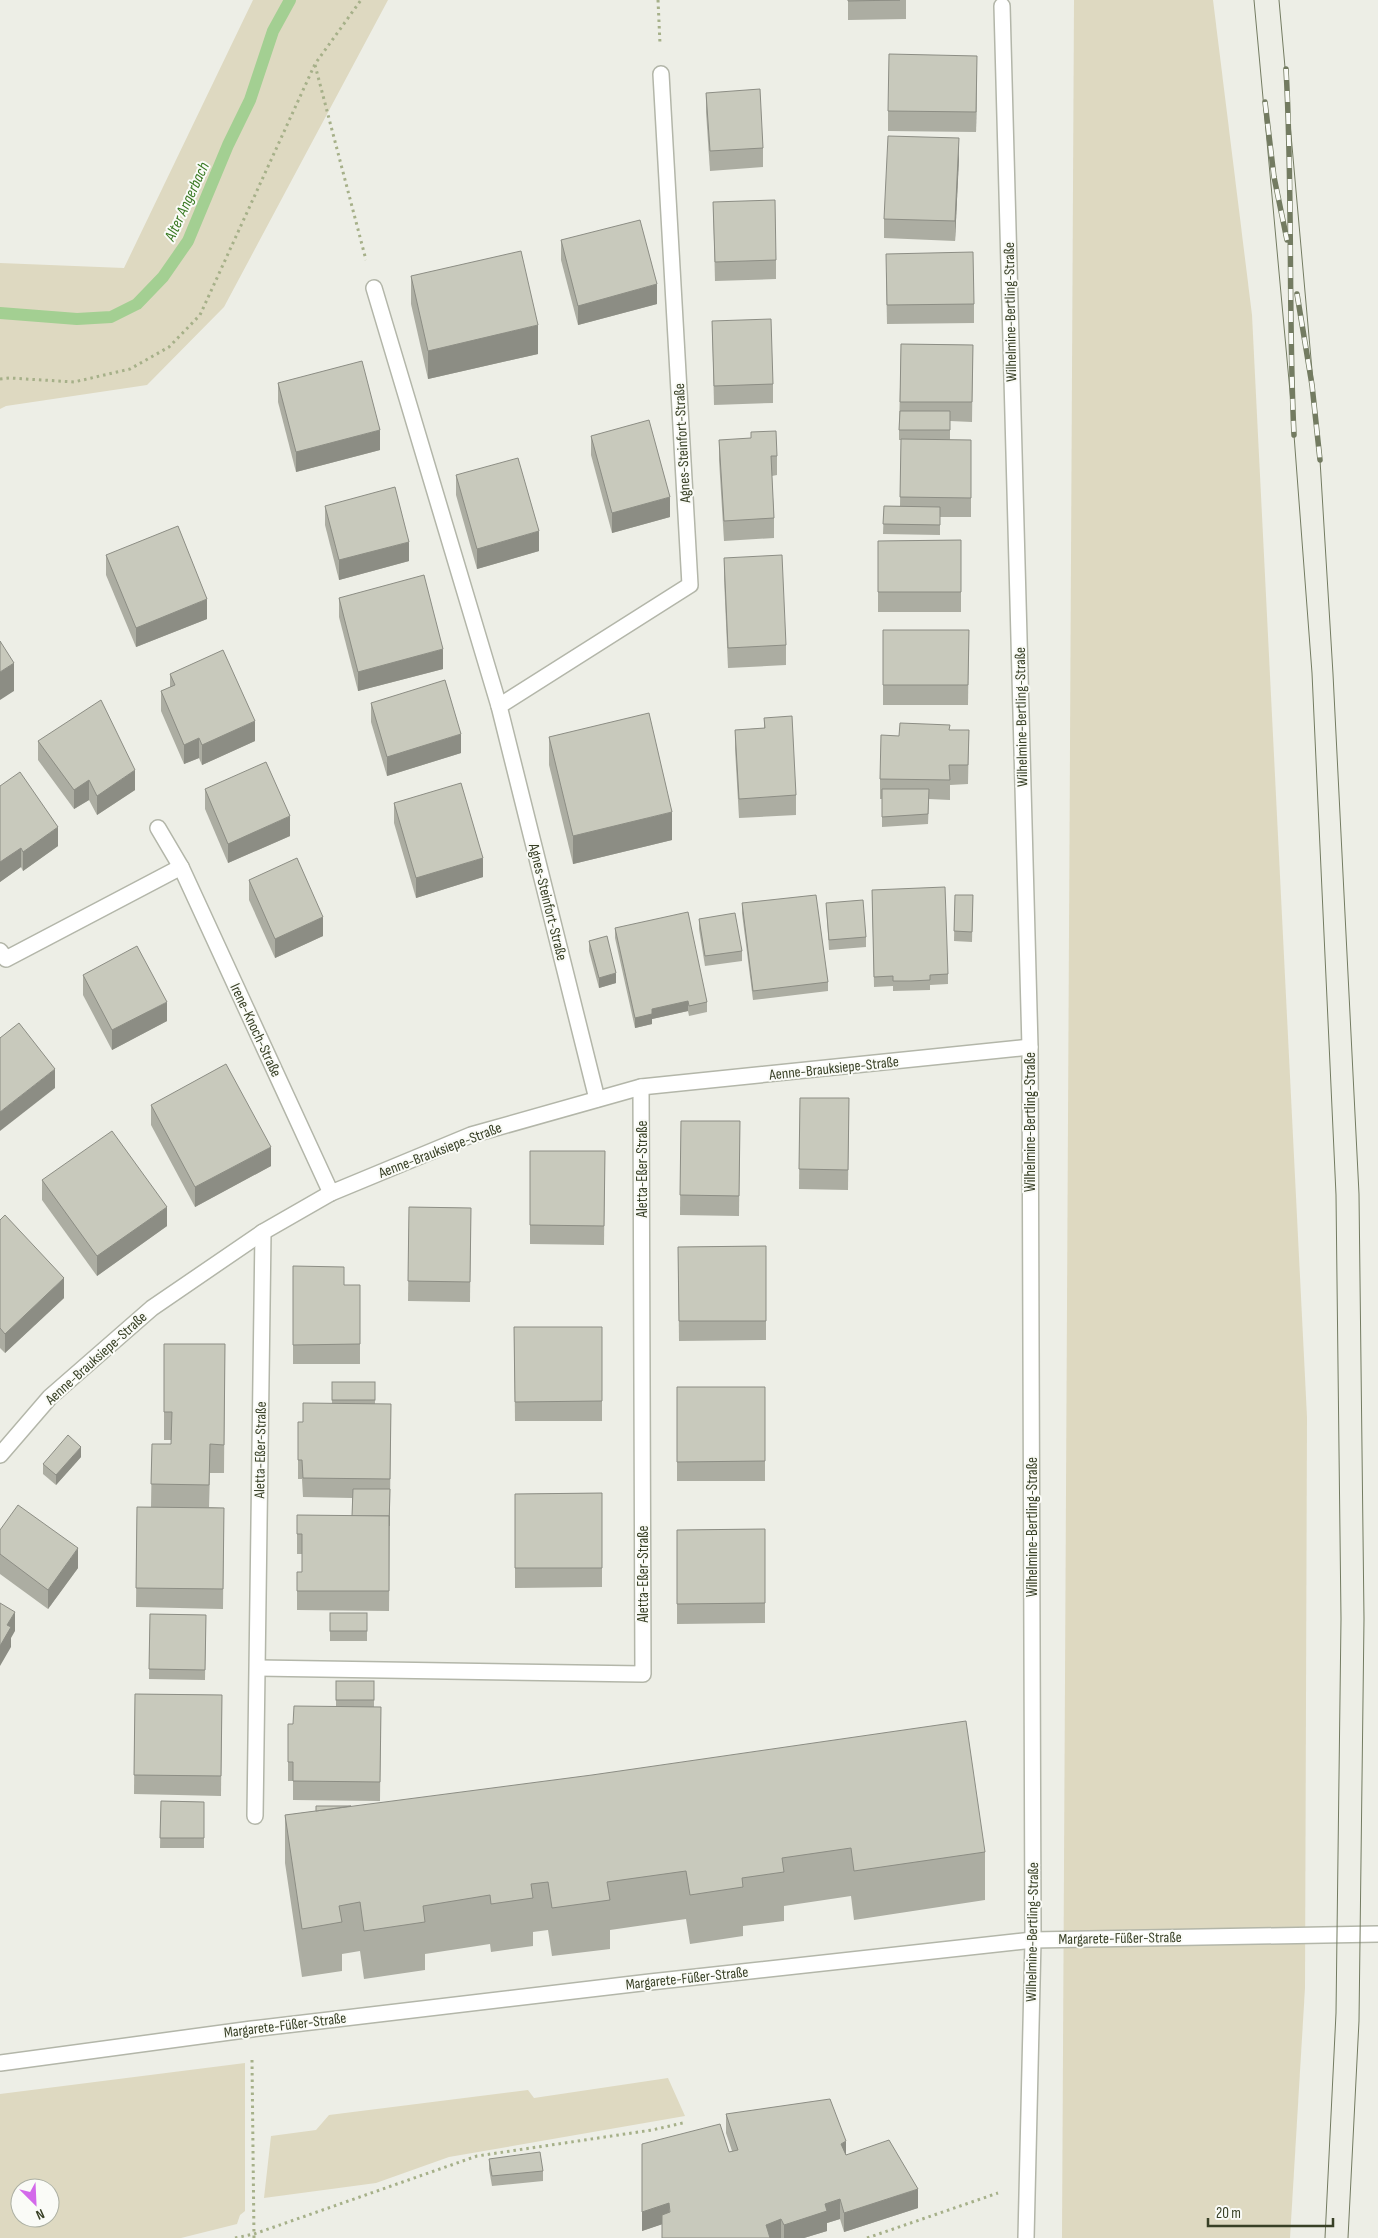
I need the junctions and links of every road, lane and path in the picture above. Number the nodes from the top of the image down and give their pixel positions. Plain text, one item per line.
1 (360, 0) edge
2 (658, 0) edge
3 (1002, 6) dead end
4 (315, 64) junction
5 (661, 74) joint
6 (374, 288) joint
7 (0, 379) edge
8 (499, 706) junction
9 (158, 828) dead end
10 (181, 867) junction
11 (0, 951) edge
12 (1030, 1048) junction
13 (642, 1087) junction
14 (598, 1098) junction
15 (331, 1193) junction
16 (263, 1232) junction
17 (0, 1455) edge
18 (258, 1668) junction
19 (255, 1816) dead end
20 (1378, 1934) edge
21 (1033, 1940) junction
22 (252, 2029) junction
23 (0, 2063) edge
24 (683, 2123) dead end
25 (1027, 2182) junction
26 (254, 2236) edge
27 (235, 2238) edge
28 (867, 2238) edge
29 (1026, 2238) edge

1 - 4 path
2 - 5 path
3 - 12 street, Wilhelmine-Bertling-Straße
4 - 6 path
4 - 7 path
5 - 8 street, Agnes-Steinfort-Straße
6 - 8 street, Agnes-Steinfort-Straße
8 - 14 street, Agnes-Steinfort-Straße
9 - 10 street, Irene-Knoch-Straße
10 - 11 street
10 - 15 street, Irene-Knoch-Straße
12 - 13 street, Aenne-Brauksiepe-Straße
12 - 21 street, Wilhelmine-Bertling-Straße
13 - 14 street, Aenne-Brauksiepe-Straße
13 - 18 street, Aletta-Eßer-Straße
14 - 15 street, Aenne-Brauksiepe-Straße
15 - 16 street, Aenne-Brauksiepe-Straße
16 - 17 street, Aenne-Brauksiepe-Straße
16 - 18 street, Aletta-Eßer-Straße
18 - 19 street, Aletta-Eßer-Straße
20 - 21 street, Margarete-Füßer-Straße
21 - 22 street, Margarete-Füßer-Straße
21 - 25 street, Wilhelmine-Bertling-Straße
22 - 23 street, Margarete-Füßer-Straße
22 - 26 path
24 - 26 path
25 - 28 path
25 - 29 street, Wilhelmine-Bertling-Straße
26 - 27 path

